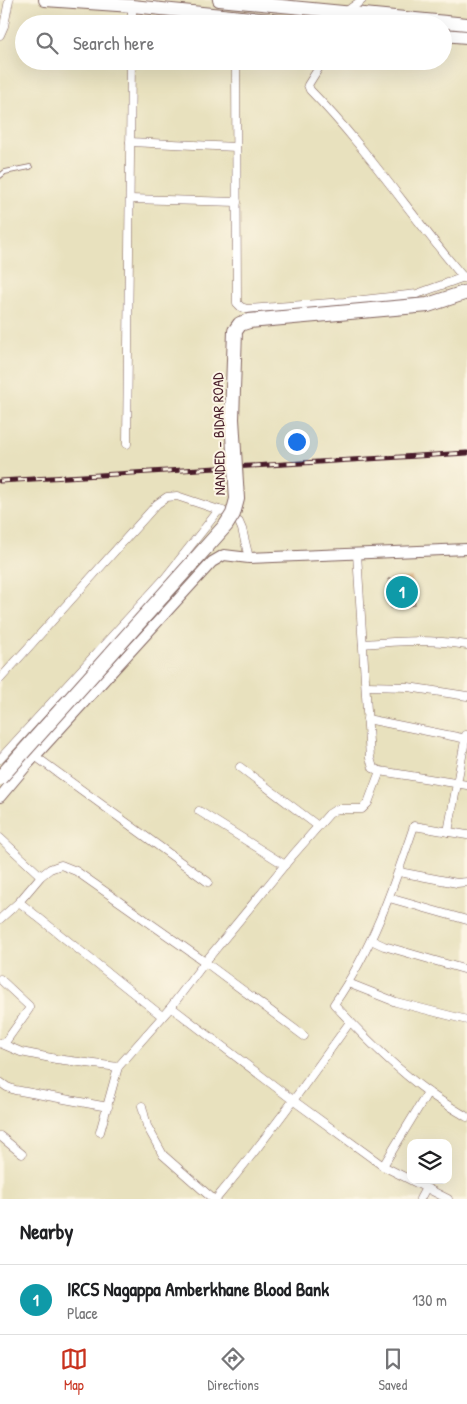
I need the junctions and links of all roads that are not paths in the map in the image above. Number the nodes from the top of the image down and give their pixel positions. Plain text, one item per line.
1 (9, 0) edge
2 (45, 0) edge
3 (219, 0) edge
4 (362, 0) edge
5 (132, 6) junction
6 (347, 11) junction
7 (132, 15) edge
8 (200, 15) edge
9 (384, 15) edge
10 (452, 22) edge
11 (467, 24) edge
12 (0, 35) edge
13 (452, 36) edge
14 (467, 37) edge
15 (131, 70) edge
16 (236, 70) edge
17 (317, 70) edge
18 (130, 142) junction
19 (236, 147) junction
20 (30, 167) dead end
21 (0, 176) edge
22 (130, 199) junction
23 (237, 202) junction
24 (465, 277) edge
25 (467, 292) edge
26 (127, 444) dead end
27 (219, 510) junction
28 (467, 549) edge
29 (357, 554) junction
30 (249, 558) junction
31 (363, 644) junction
32 (467, 645) edge
33 (0, 680) edge
34 (366, 686) junction
35 (467, 696) edge
36 (367, 719) junction
37 (467, 737) edge
38 (35, 756) junction
39 (0, 759) edge
40 (240, 767) dead end
41 (380, 771) junction
42 (0, 778) edge
43 (457, 784) junction
44 (467, 785) edge
45 (0, 797) edge
46 (199, 811) dead end
47 (318, 826) junction
48 (448, 832) junction
49 (467, 835) edge
50 (0, 838) edge
51 (285, 865) junction
52 (399, 872) junction
53 (41, 876) junction
54 (208, 882) dead end
55 (467, 882) edge
56 (389, 898) junction
57 (19, 902) junction
58 (0, 918) edge
59 (467, 920) edge
60 (371, 940) junction
61 (205, 962) junction
62 (467, 970) edge
63 (0, 979) edge
64 (348, 983) junction
65 (172, 1007) junction
66 (162, 1016) junction
67 (467, 1020) edge
68 (350, 1022) junction
69 (304, 1036) dead end
70 (2, 1043) edge
71 (118, 1067) junction
72 (0, 1082) edge
73 (428, 1092) junction
74 (294, 1101) junction
75 (142, 1106) dead end
76 (108, 1107) junction
77 (467, 1117) edge
78 (100, 1132) dead end
79 (0, 1136) edge
80 (22, 1154) dead end
81 (383, 1166) junction
82 (426, 1188) junction
83 (215, 1199) edge
84 (420, 1199) edge
85 (448, 1199) edge

1 - 12 street
2 - 5 main road
3 - 6 main road
4 - 6 street
5 - 7 street
5 - 8 main road
6 - 9 main road
10 - 11 main road
13 - 14 main road
15 - 18 street
16 - 19 street
17 - 24 street
18 - 19 street
18 - 22 street
19 - 23 street
20 - 21 lane
22 - 23 street
22 - 26 street
23 - 24 street
25 - 42 highway, NANDED - BIDAR ROAD, bridge
27 - 30 street
27 - 33 street
27 - 39 street
28 - 29 street
29 - 30 street
29 - 31 street
30 - 38 street
31 - 32 street
31 - 34 street
34 - 35 street
34 - 36 street
36 - 37 street
36 - 41 street
37 - 43 street
38 - 45 street
38 - 54 street
40 - 47 street
41 - 43 street
41 - 47 street
43 - 44 street
43 - 48 street
46 - 51 street
47 - 51 street
48 - 49 street
48 - 52 street
50 - 53 street
51 - 61 street
52 - 55 street
52 - 56 street
53 - 57 street
53 - 61 street
56 - 59 street
56 - 60 street
57 - 58 street
57 - 66 street
60 - 62 street
60 - 64 street
61 - 65 street
61 - 69 street
63 - 70 street
64 - 67 street
64 - 68 street
65 - 66 street
65 - 74 street
66 - 71 street
68 - 73 street
68 - 74 street
70 - 71 street
71 - 76 street
72 - 76 street
73 - 77 street
73 - 81 street
74 - 81 street
74 - 83 street
75 - 83 street
76 - 78 street
79 - 80 street
81 - 82 street
82 - 84 street
82 - 85 street

